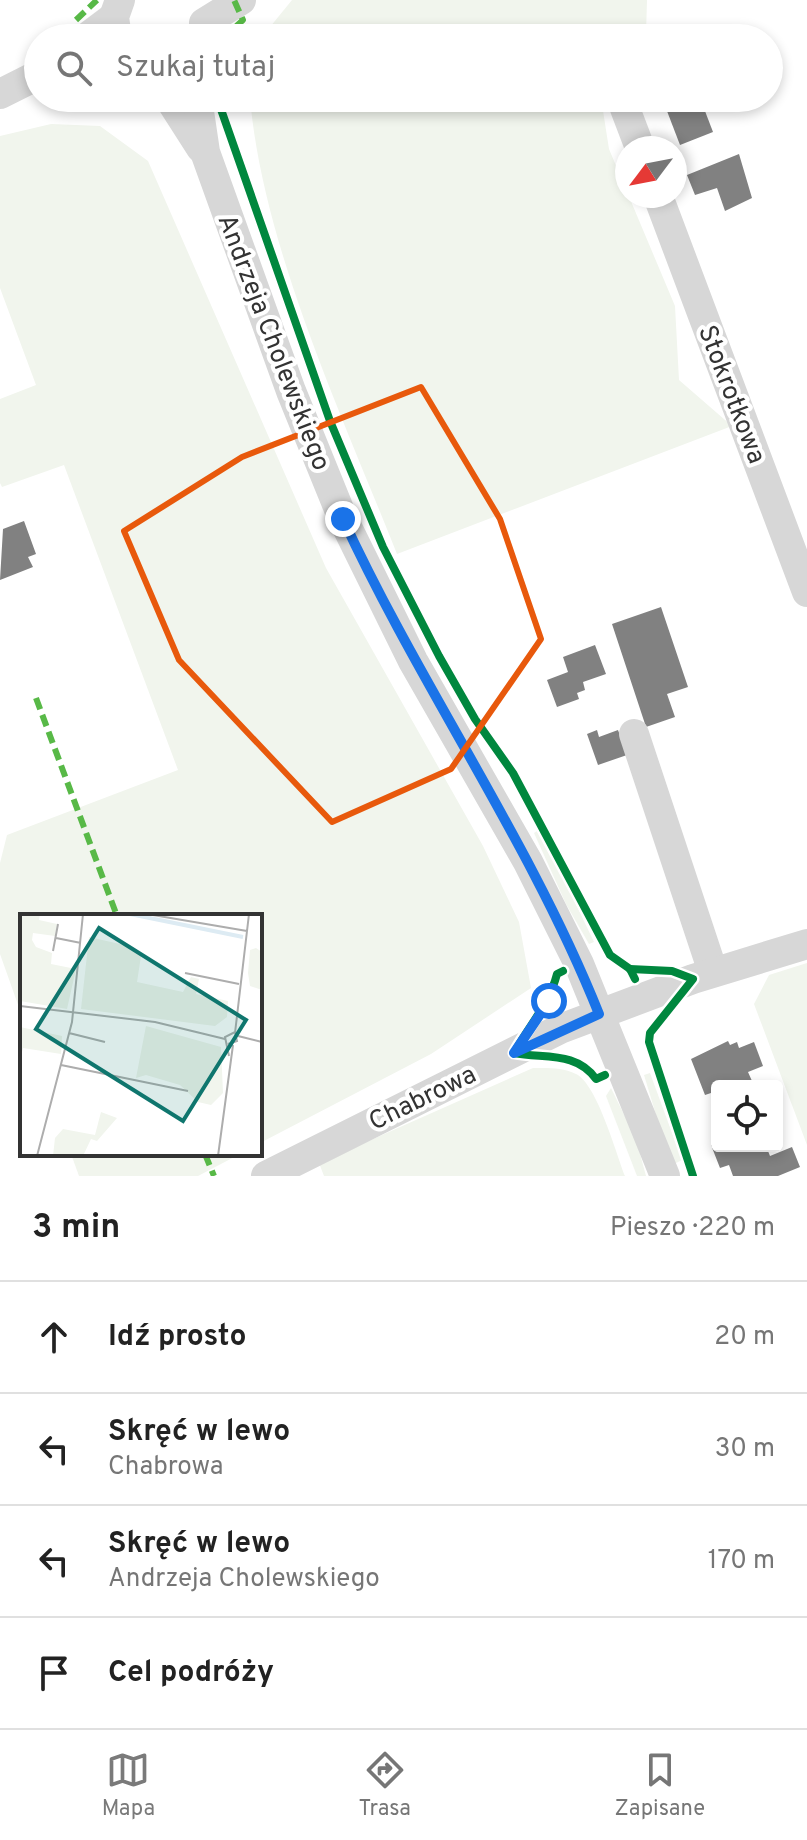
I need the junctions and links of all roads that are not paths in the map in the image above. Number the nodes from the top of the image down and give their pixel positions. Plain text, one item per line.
1 (241, 0) edge
2 (201, 20) edge
3 (24, 82) edge
4 (0, 94) edge
5 (178, 112) edge
6 (199, 112) edge
7 (626, 112) edge
8 (635, 136) edge
9 (205, 152) junction
10 (663, 208) edge
11 (807, 592) edge
12 (634, 734) dead end
13 (807, 944) edge
14 (713, 972) junction
15 (599, 1014) junction
16 (266, 1176) edge
17 (665, 1176) edge

1 - 2 street
3 - 4 street
5 - 9 street, Andrzeja Cholewskiego
6 - 9 street, Andrzeja Cholewskiego
7 - 8 street
9 - 15 street, Andrzeja Cholewskiego
10 - 11 street, Stokrotkowa
12 - 14 street
13 - 14 street, Chabrowa
14 - 15 street, Chabrowa
15 - 16 street, Chabrowa
15 - 17 street, Andrzeja Cholewskiego

